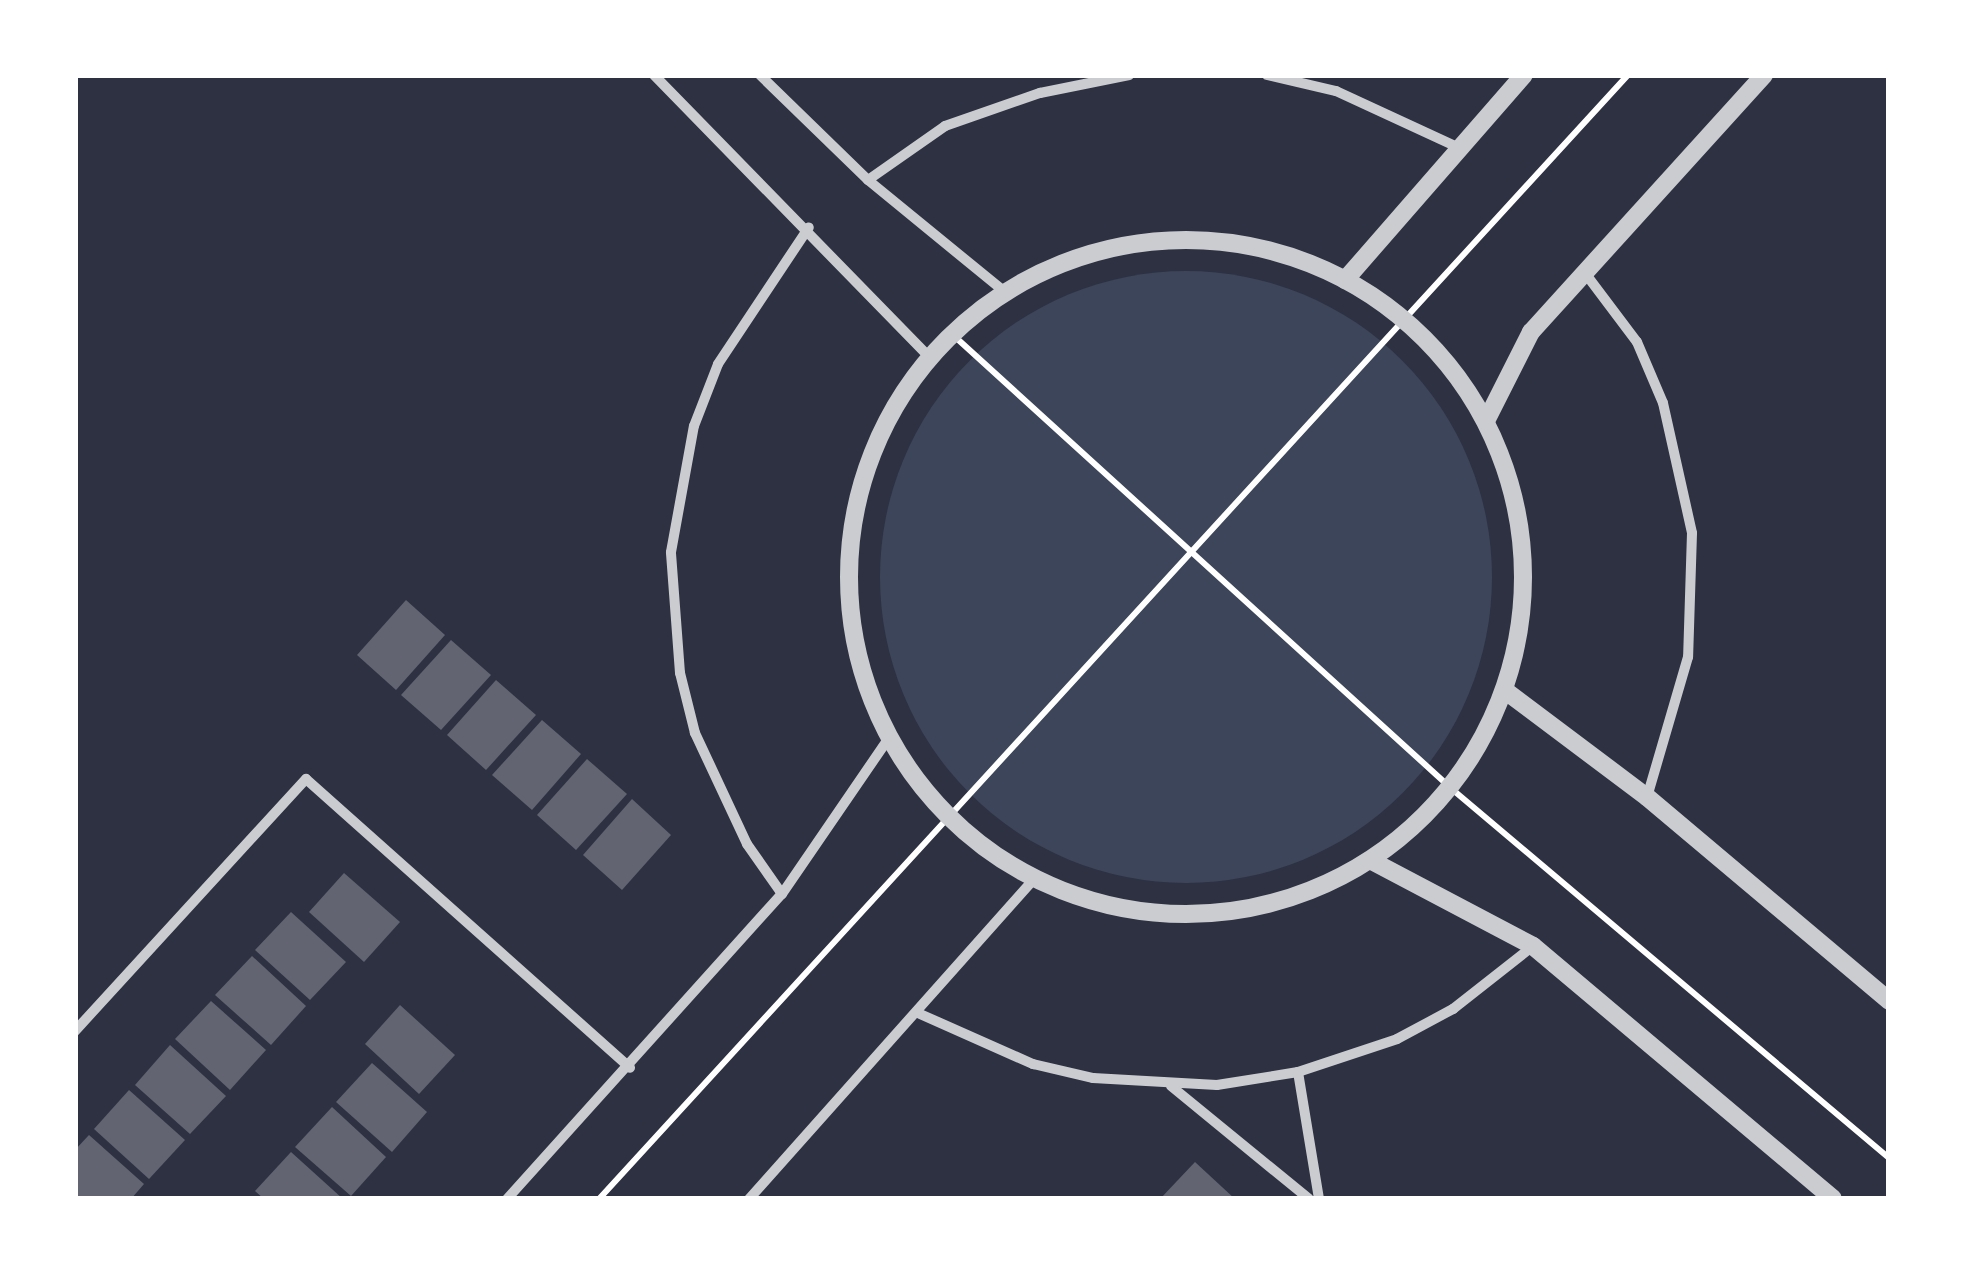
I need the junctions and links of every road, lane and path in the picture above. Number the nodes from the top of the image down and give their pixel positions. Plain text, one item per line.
1 (654, 75) edge
2 (760, 75) edge
3 (1129, 75) edge
4 (1267, 75) edge
5 (1524, 75) edge
6 (1628, 75) edge
7 (1764, 75) edge
8 (1457, 147) junction
9 (868, 180) junction
10 (809, 228) junction
11 (1585, 273) junction
12 (1344, 280) junction
13 (1006, 293) junction
14 (1404, 320) junction
15 (952, 334) junction
16 (928, 356) junction
17 (1486, 422) junction
18 (1192, 552) junction
19 (1507, 692) junction
20 (890, 738) junction
21 (1453, 790) junction
22 (1648, 797) junction
23 (948, 816) junction
24 (1370, 860) junction
25 (1036, 878) junction
26 (782, 894) junction
27 (1533, 946) junction
28 (1889, 1000) edge
29 (920, 1014) junction
30 (75, 1031) edge
31 (630, 1068) junction
32 (1298, 1072) junction
33 (1170, 1086) junction
34 (1889, 1158) edge
35 (507, 1199) edge
36 (599, 1199) edge
37 (749, 1199) edge
38 (1309, 1199) edge
39 (1319, 1199) edge
40 (1833, 1199) edge

1 - 10 street
2 - 9 street
3 - 9 street
4 - 8 street
5 - 8 street
6 - 14 path
7 - 11 street
8 - 12 street
9 - 13 street
10 - 16 street
10 - 26 street
11 - 17 street
11 - 22 street
12 - 13 street
12 - 14 street
13 - 15 street
14 - 17 street
14 - 18 path
15 - 16 street
15 - 18 path
16 - 20 street
17 - 19 street
18 - 21 path
18 - 23 path
19 - 21 street
19 - 22 street
20 - 23 street
20 - 26 street
21 - 24 street
21 - 34 path
22 - 28 street
23 - 25 street
23 - 36 path
24 - 25 street
24 - 27 street
25 - 29 street
26 - 31 street
27 - 32 street
27 - 40 street
29 - 33 street
29 - 37 street
30 - 31 street
31 - 35 street
32 - 33 street
32 - 39 street
33 - 38 street

